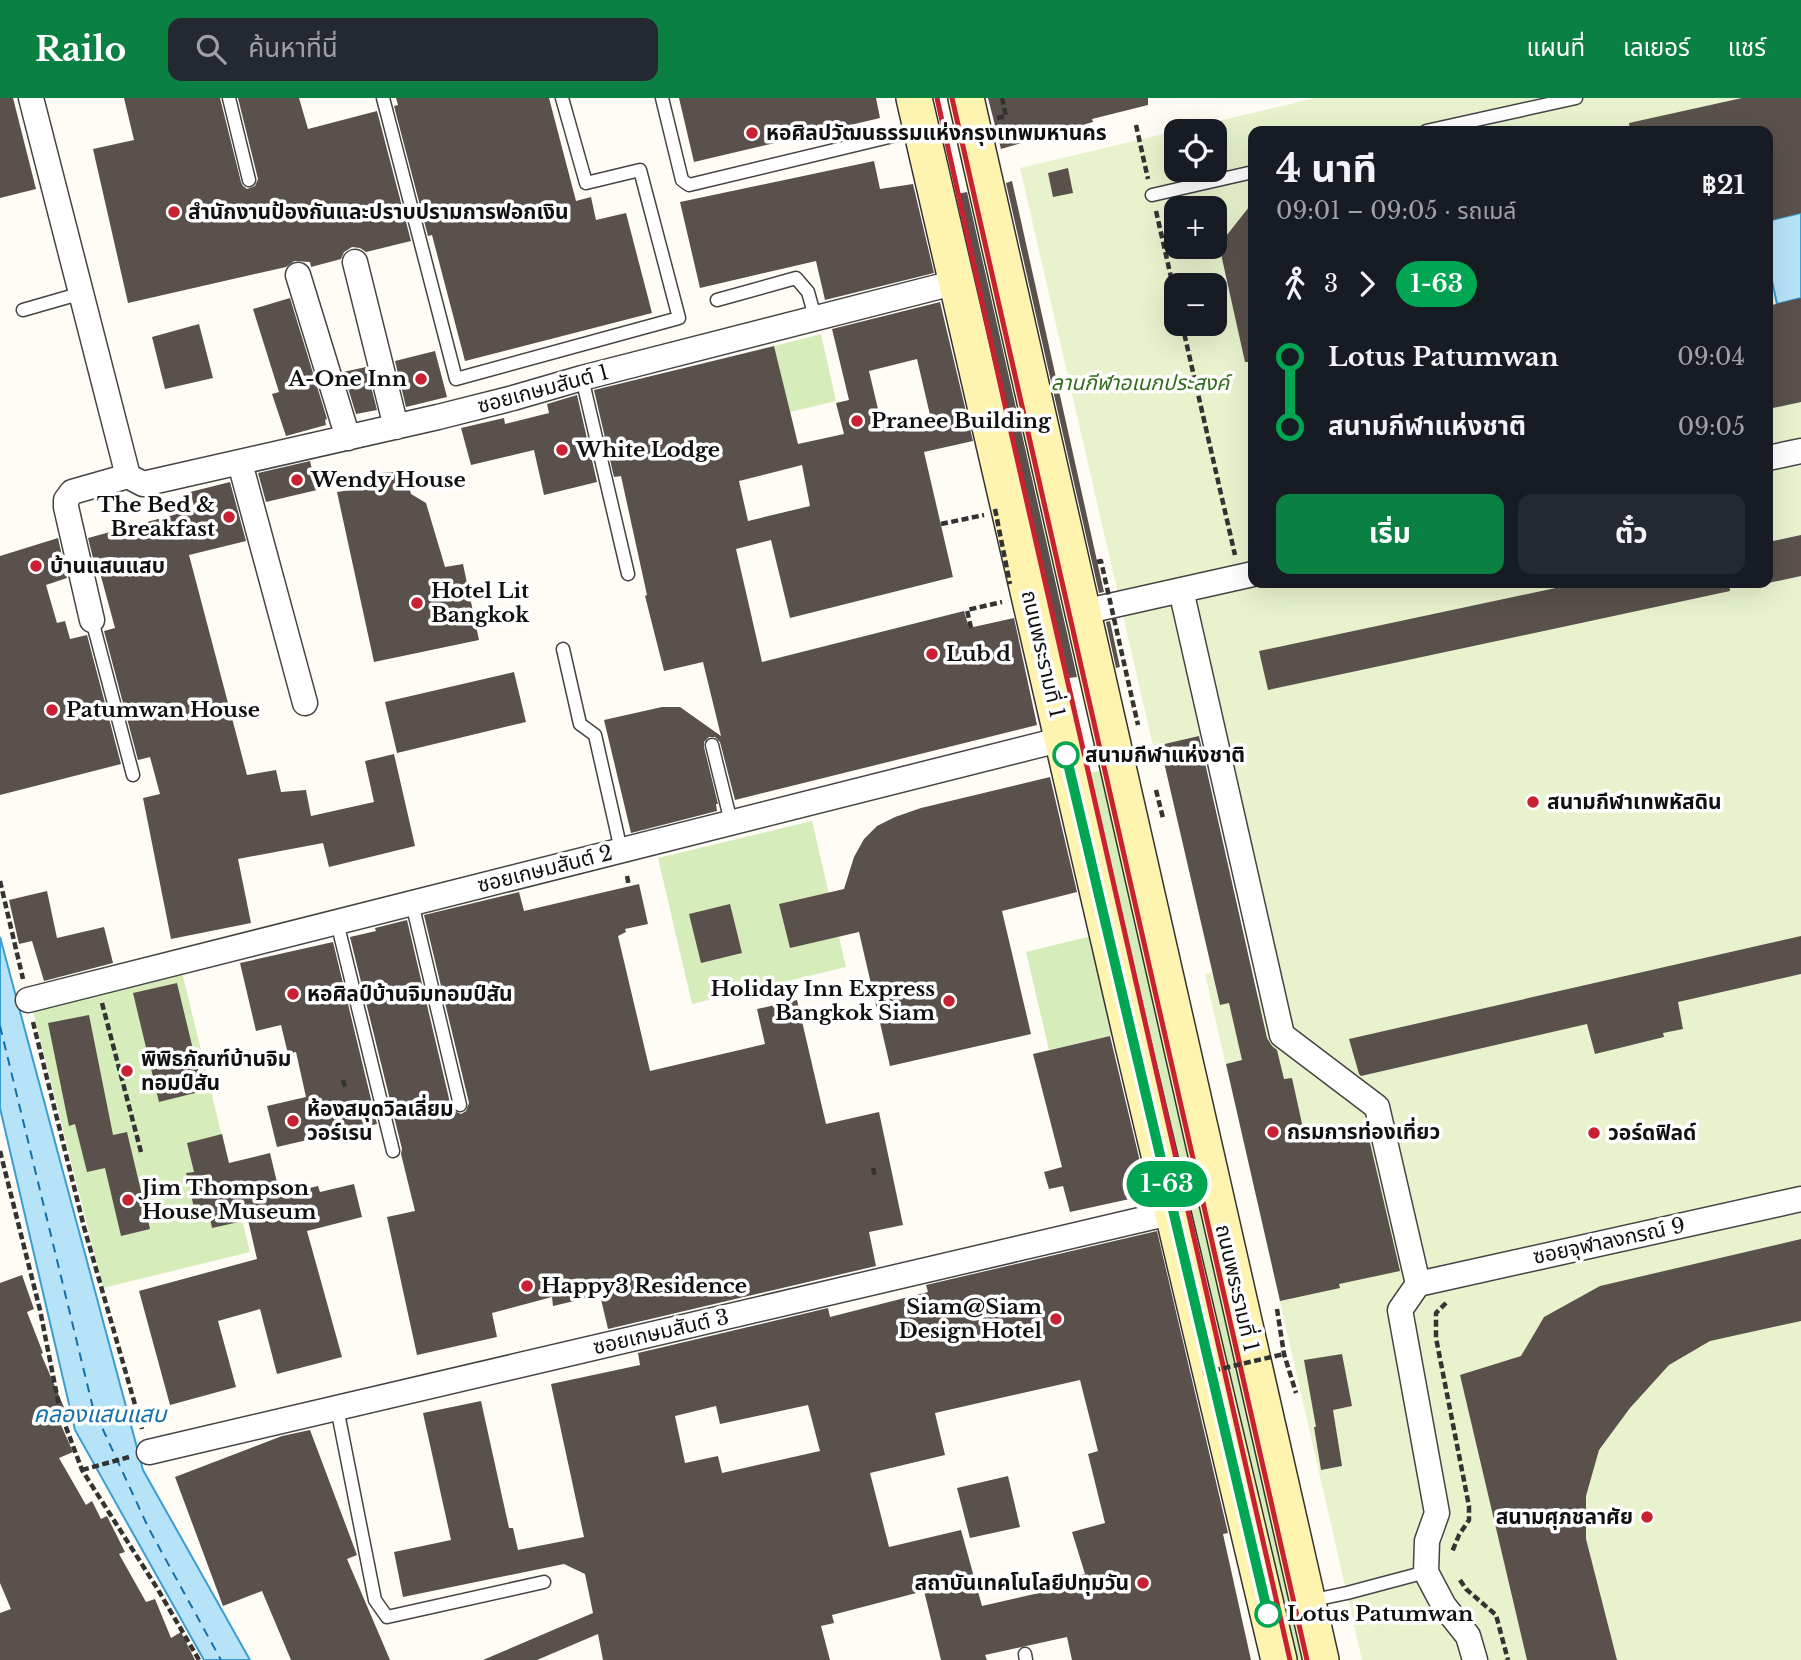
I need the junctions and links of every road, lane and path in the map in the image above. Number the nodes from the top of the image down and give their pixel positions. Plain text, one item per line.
1 (32, 98) edge
2 (229, 98) edge
3 (383, 98) edge
4 (562, 98) edge
5 (662, 98) edge
6 (966, 98) edge
7 (1002, 98) edge
8 (1576, 98) edge
9 (917, 113) edge
10 (1006, 116) dead end
11 (1466, 126) edge
12 (1248, 173) edge
13 (249, 180) dead end
14 (1152, 195) dead end
15 (355, 262) dead end
16 (298, 275) dead end
17 (957, 282) junction
18 (82, 293) junction
19 (717, 300) dead end
20 (23, 310) dead end
21 (815, 317) junction
22 (1185, 336) edge
23 (582, 378) junction
24 (396, 427) junction
25 (348, 438) junction
26 (1801, 451) edge
27 (1773, 457) edge
28 (240, 463) junction
29 (128, 476) junction
30 (1002, 509) junction
31 (941, 524) dead end
32 (1097, 562) dead end
33 (628, 573) dead end
34 (1247, 575) edge
35 (1010, 583) dead end
36 (1181, 590) junction
37 (1010, 600) dead end
38 (1083, 612) junction
39 (92, 620) joint
40 (971, 628) dead end
41 (563, 649) dead end
42 (305, 703) dead end
43 (1138, 725) dead end
44 (1063, 739) junction
45 (712, 745) dead end
46 (133, 775) dead end
47 (731, 822) junction
48 (621, 850) junction
49 (627, 876) dead end
50 (0, 881) edge
51 (629, 886) dead end
52 (412, 903) junction
53 (337, 922) junction
54 (96, 982) junction
55 (28, 1000) junction
56 (343, 1080) dead end
57 (345, 1087) dead end
58 (460, 1105) dead end
59 (0, 1151) edge
60 (393, 1151) dead end
61 (141, 1152) dead end
62 (873, 1168) dead end
63 (875, 1177) dead end
64 (1801, 1199) edge
65 (1174, 1212) junction
66 (1418, 1284) junction
67 (1451, 1298) dead end
68 (1277, 1309) dead end
69 (1284, 1354) junction
70 (1203, 1373) dead end
71 (1296, 1393) dead end
72 (337, 1408) junction
73 (149, 1452) junction
74 (82, 1470) junction
75 (1452, 1558) dead end
76 (1426, 1572) junction
77 (1455, 1572) dead end
78 (544, 1582) dead end
79 (1308, 1601) junction
80 (199, 1660) edge
81 (1279, 1660) edge
82 (1321, 1660) edge
83 (1475, 1660) edge
84 (1508, 1660) edge

1 - 18 street
2 - 13 lane
3 - 4 lane
5 - 9 lane
6 - 38 main road, ถนนพระรามที่ 1
7 - 10 path
8 - 11 lane
9 - 17 main road, ถนนพระรามที่ 1
12 - 14 lane
15 - 24 street
16 - 25 street
17 - 21 street, ซอยเกษมสันต์ 1
17 - 30 main road, ถนนพระรามที่ 1
18 - 20 lane
18 - 29 street
19 - 21 lane
21 - 23 street, ซอยเกษมสันต์ 1
22 - 34 path
23 - 24 street, ซอยเกษมสันต์ 1
23 - 33 lane
24 - 25 street, ซอยเกษมสันต์ 1
25 - 28 street, ซอยเกษมสันต์ 1
26 - 27 street
28 - 29 street, ซอยเกษมสันต์ 1
28 - 42 street
29 - 39 street, ซอยเกษมสันต์ 1
30 - 31 path
30 - 35 path, bridge
30 - 44 main road, ถนนพระรามที่ 1
32 - 43 path, bridge
34 - 36 street
36 - 38 street
36 - 66 street
37 - 40 path
38 - 79 main road, ถนนพระรามที่ 1
39 - 46 lane
41 - 48 lane
44 - 47 street, ซอยเกษมสันต์ 2
44 - 65 main road, ถนนพระรามที่ 1
45 - 47 lane
47 - 48 street, ซอยเกษมสันต์ 2
48 - 52 street, ซอยเกษมสันต์ 2
49 - 51 path
50 - 55 path
52 - 53 street, ซอยเกษมสันต์ 2
52 - 58 lane
53 - 54 street, ซอยเกษมสันต์ 2
53 - 60 lane
54 - 55 street, ซอยเกษมสันต์ 2
54 - 61 path
55 - 73 path
56 - 57 path
59 - 74 path
62 - 63 path
64 - 66 street, ซอยจุฬาลงกรณ์ 9
65 - 72 street, ซอยเกษมสันต์ 3
65 - 81 main road, ถนนพระรามที่ 1
66 - 76 street
67 - 75 path
68 - 69 path
69 - 70 path, bridge
69 - 71 path
72 - 73 street, ซอยเกษมสันต์ 3
72 - 78 lane
73 - 74 path
74 - 80 path
76 - 79 lane
76 - 83 street
77 - 84 path
79 - 82 main road, ถนนพระรามที่ 1

